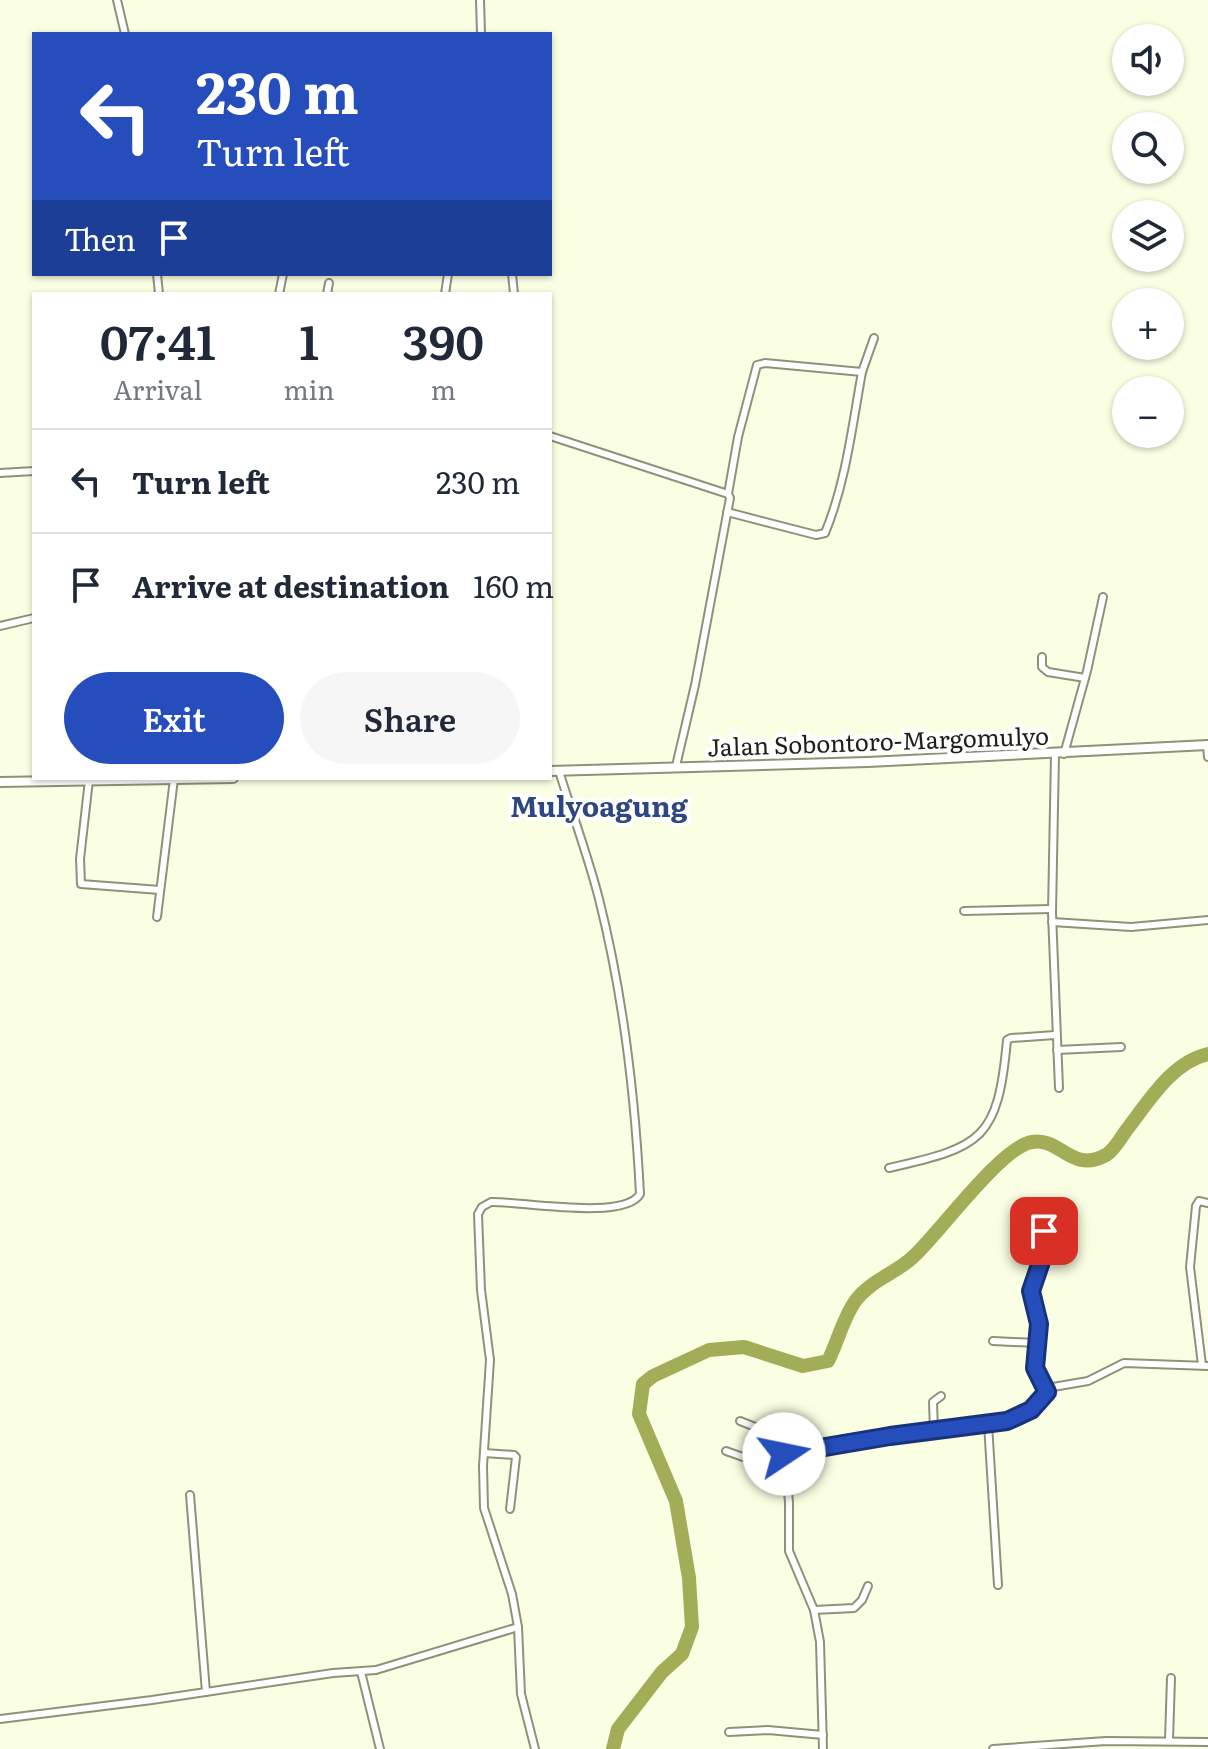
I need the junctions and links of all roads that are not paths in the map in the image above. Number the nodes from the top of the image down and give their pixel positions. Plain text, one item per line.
1 (117, 0) edge
2 (480, 0) edge
3 (481, 31) edge
4 (125, 32) edge
5 (329, 283) dead end
6 (327, 292) edge
7 (874, 338) dead end
8 (862, 372) junction
9 (552, 437) edge
10 (32, 471) edge
11 (0, 473) edge
12 (728, 494) junction
13 (727, 512) junction
14 (1103, 597) dead end
15 (32, 618) edge
16 (0, 626) edge
17 (1042, 657) dead end
18 (1085, 678) junction
19 (1207, 745) edge
20 (1060, 754) junction
21 (1208, 757) edge
22 (676, 766) junction
23 (554, 771) edge
24 (89, 780) joint
25 (176, 780) edge
26 (0, 782) edge
27 (160, 890) junction
28 (1052, 909) junction
29 (964, 911) dead end
30 (157, 917) dead end
31 (1208, 920) edge
32 (1052, 922) junction
33 (1055, 1035) junction
34 (1121, 1047) dead end
35 (1057, 1050) junction
36 (1059, 1088) dead end
37 (889, 1168) dead end
38 (1208, 1203) edge
39 (1038, 1207) dead end
40 (993, 1341) dead end
41 (1036, 1343) junction
42 (1205, 1366) edge
43 (1047, 1392) junction
44 (941, 1396) dead end
45 (740, 1421) dead end
46 (988, 1424) junction
47 (934, 1431) junction
48 (726, 1451) dead end
49 (484, 1453) junction
50 (784, 1454) junction
51 (190, 1495) dead end
52 (510, 1509) dead end
53 (998, 1585) dead end
54 (868, 1586) dead end
55 (814, 1610) junction
56 (518, 1627) junction
57 (361, 1672) junction
58 (1171, 1678) dead end
59 (206, 1692) junction
60 (0, 1719) edge
61 (729, 1732) dead end
62 (823, 1735) junction
63 (1169, 1740) junction
64 (1208, 1742) edge
65 (1044, 1746) edge
66 (380, 1749) edge
67 (535, 1749) edge
68 (823, 1749) edge
69 (993, 1749) edge

1 - 4 street
2 - 3 street
5 - 6 street
7 - 8 street
8 - 12 street
8 - 13 street
9 - 12 street
10 - 11 street
12 - 13 street
13 - 22 street
14 - 18 street
15 - 16 street
17 - 18 street
18 - 20 street
19 - 20 street, Jalan Sobontoro-Margomulyo
19 - 21 street
20 - 22 street, Jalan Sobontoro-Margomulyo
20 - 28 street
22 - 23 street, Jalan Sobontoro-Margomulyo
23 - 49 street
24 - 26 street
24 - 27 street
25 - 27 street
27 - 30 street
28 - 29 street
28 - 32 street
31 - 32 street
32 - 33 street
33 - 35 street
33 - 37 street
34 - 35 street
35 - 36 street
38 - 42 street
39 - 41 street
40 - 41 street
41 - 43 street
42 - 43 street
43 - 46 street
44 - 47 street
45 - 50 street
46 - 47 street
46 - 53 street
47 - 50 street
48 - 50 street
49 - 52 street
49 - 56 street
50 - 55 street
51 - 59 street
54 - 55 street
55 - 62 street
56 - 57 street
56 - 67 street
57 - 59 street
57 - 66 street
58 - 63 street
59 - 60 street
61 - 62 street
62 - 68 street
63 - 64 street
63 - 65 street
65 - 69 street

